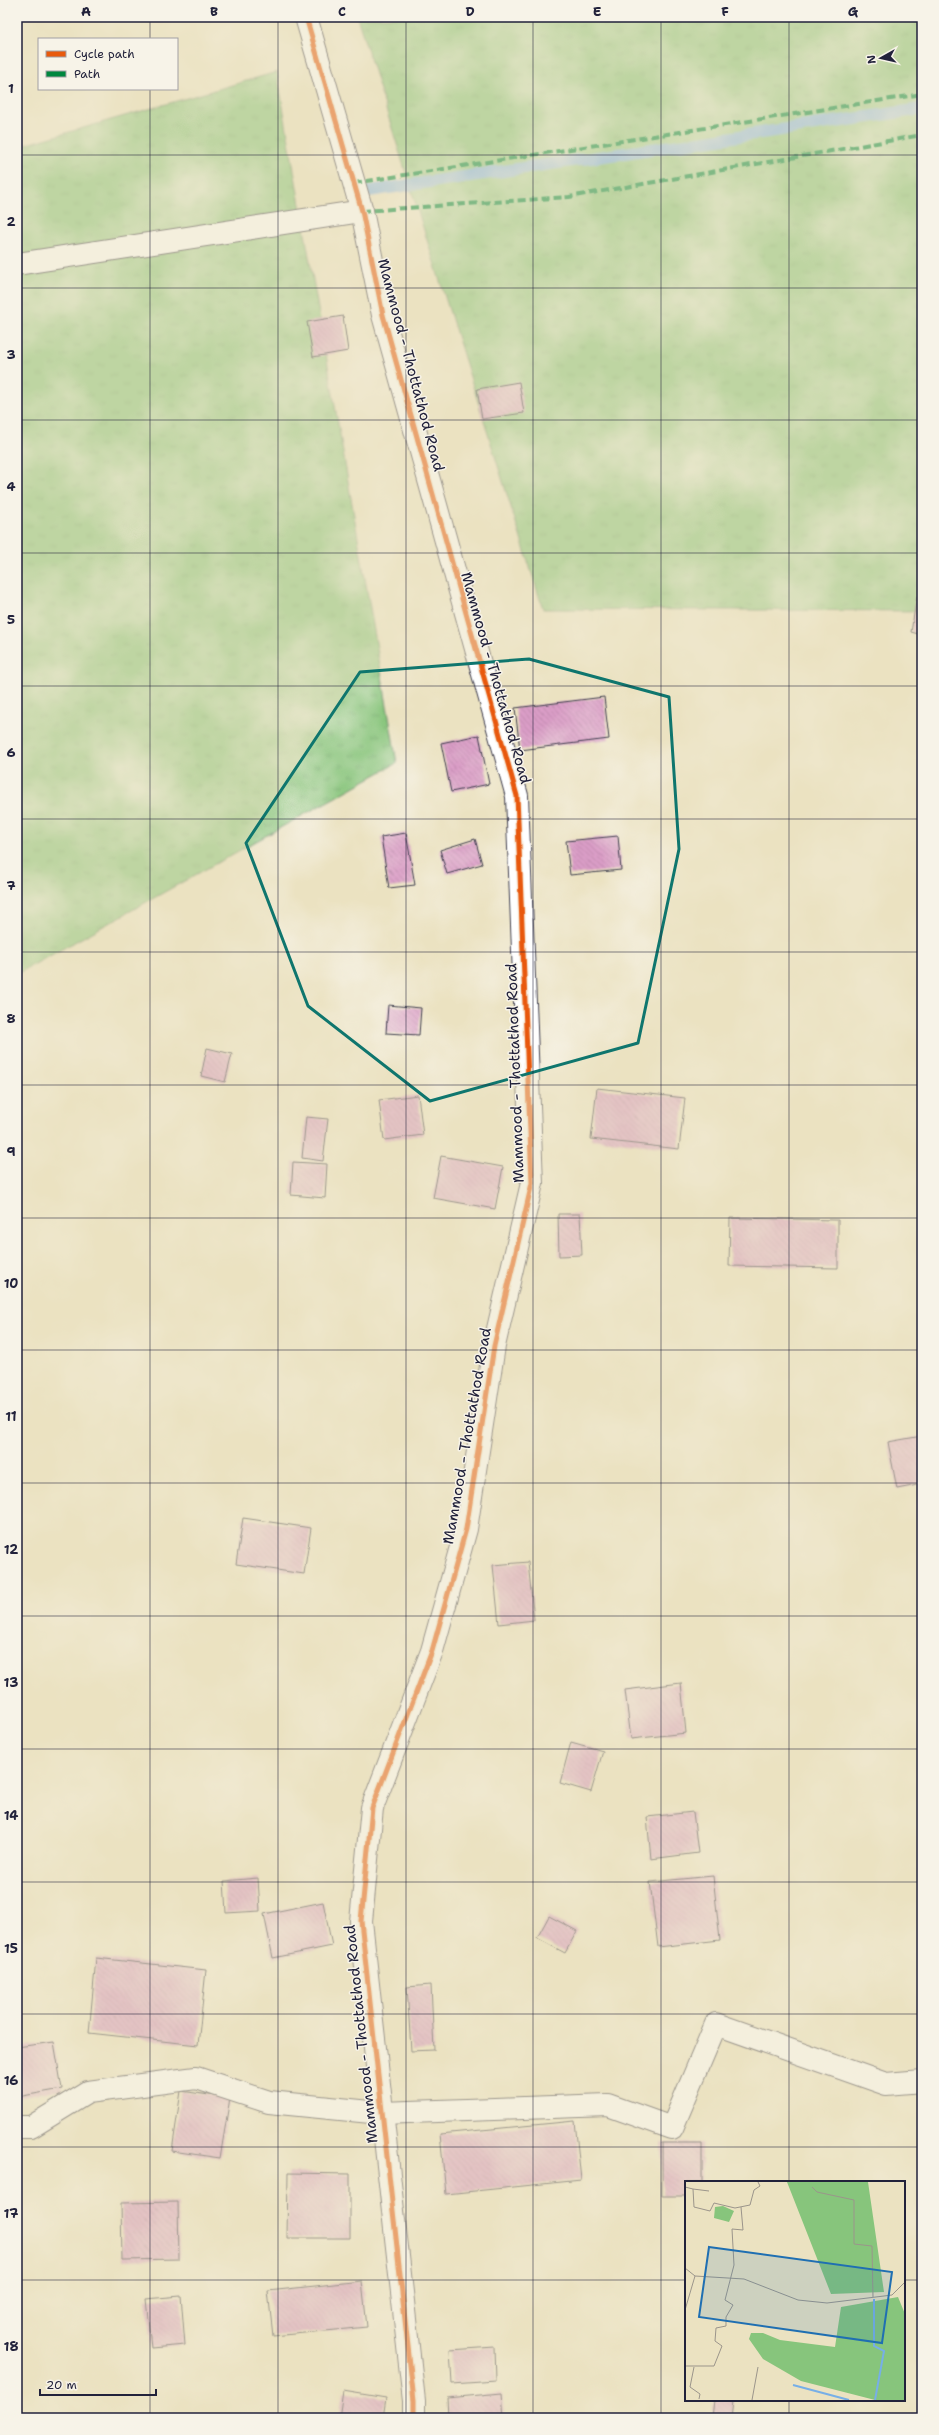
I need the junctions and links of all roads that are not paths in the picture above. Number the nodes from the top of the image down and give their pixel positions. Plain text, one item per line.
1 (306, 17) edge
2 (362, 211) junction
3 (17, 264) edge
4 (922, 2081) edge
5 (381, 2113) junction
6 (17, 2127) edge
7 (414, 2418) edge

1 - 2 street, Mammood - Thottathod Road
2 - 3 street
2 - 5 street, Mammood - Thottathod Road
4 - 5 street
5 - 6 street
5 - 7 street, Mammood - Thottathod Road

